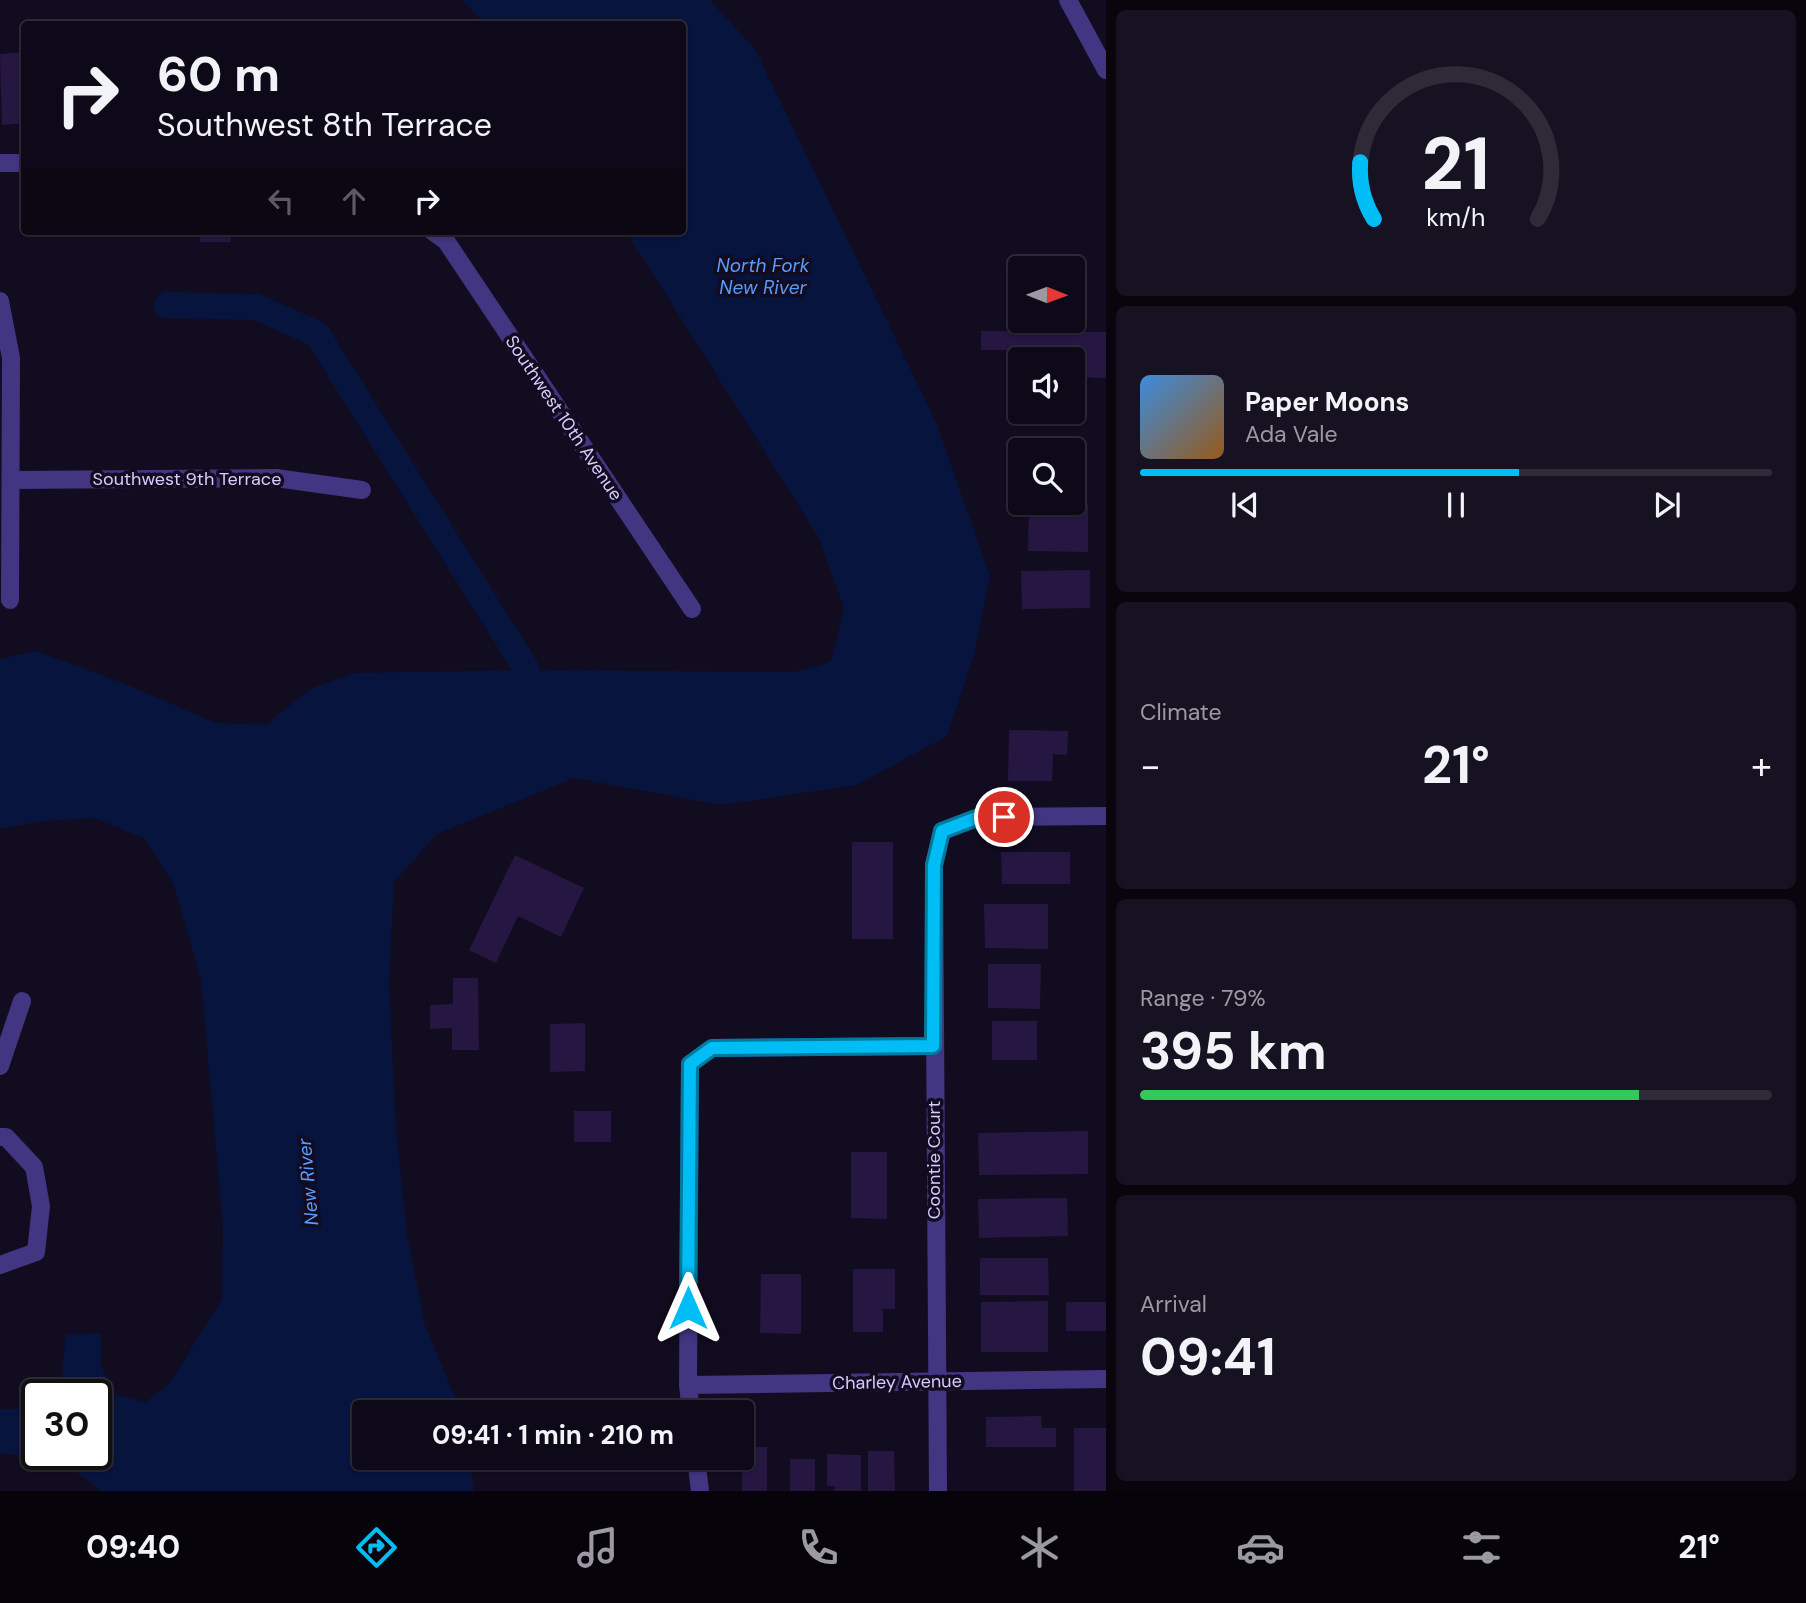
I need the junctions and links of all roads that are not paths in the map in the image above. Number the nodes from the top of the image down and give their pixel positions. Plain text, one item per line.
1 (1068, 0) edge
2 (1106, 70) edge
3 (0, 163) edge
4 (21, 163) edge
5 (438, 235) edge
6 (0, 302) edge
7 (11, 480) junction
8 (362, 490) dead end
9 (10, 600) dead end
10 (692, 610) dead end
11 (1106, 816) edge
12 (22, 1001) dead end
13 (933, 1046) junction
14 (0, 1066) edge
15 (0, 1137) edge
16 (0, 1265) edge
17 (1106, 1379) edge
18 (935, 1382) junction
19 (688, 1385) junction
20 (690, 1400) edge
21 (697, 1470) edge
22 (700, 1491) edge
23 (937, 1491) edge

1 - 2 street
3 - 4 street
5 - 10 street, Southwest 10th Avenue
6 - 7 street
7 - 8 street, Southwest 9th Terrace
7 - 9 street
11 - 13 street, Coontie Court
12 - 14 street
13 - 18 street, Coontie Court
13 - 19 street
15 - 16 street
17 - 18 street, Charley Avenue
18 - 19 street, Charley Avenue
18 - 23 street, Coontie Court
19 - 20 street
21 - 22 street

